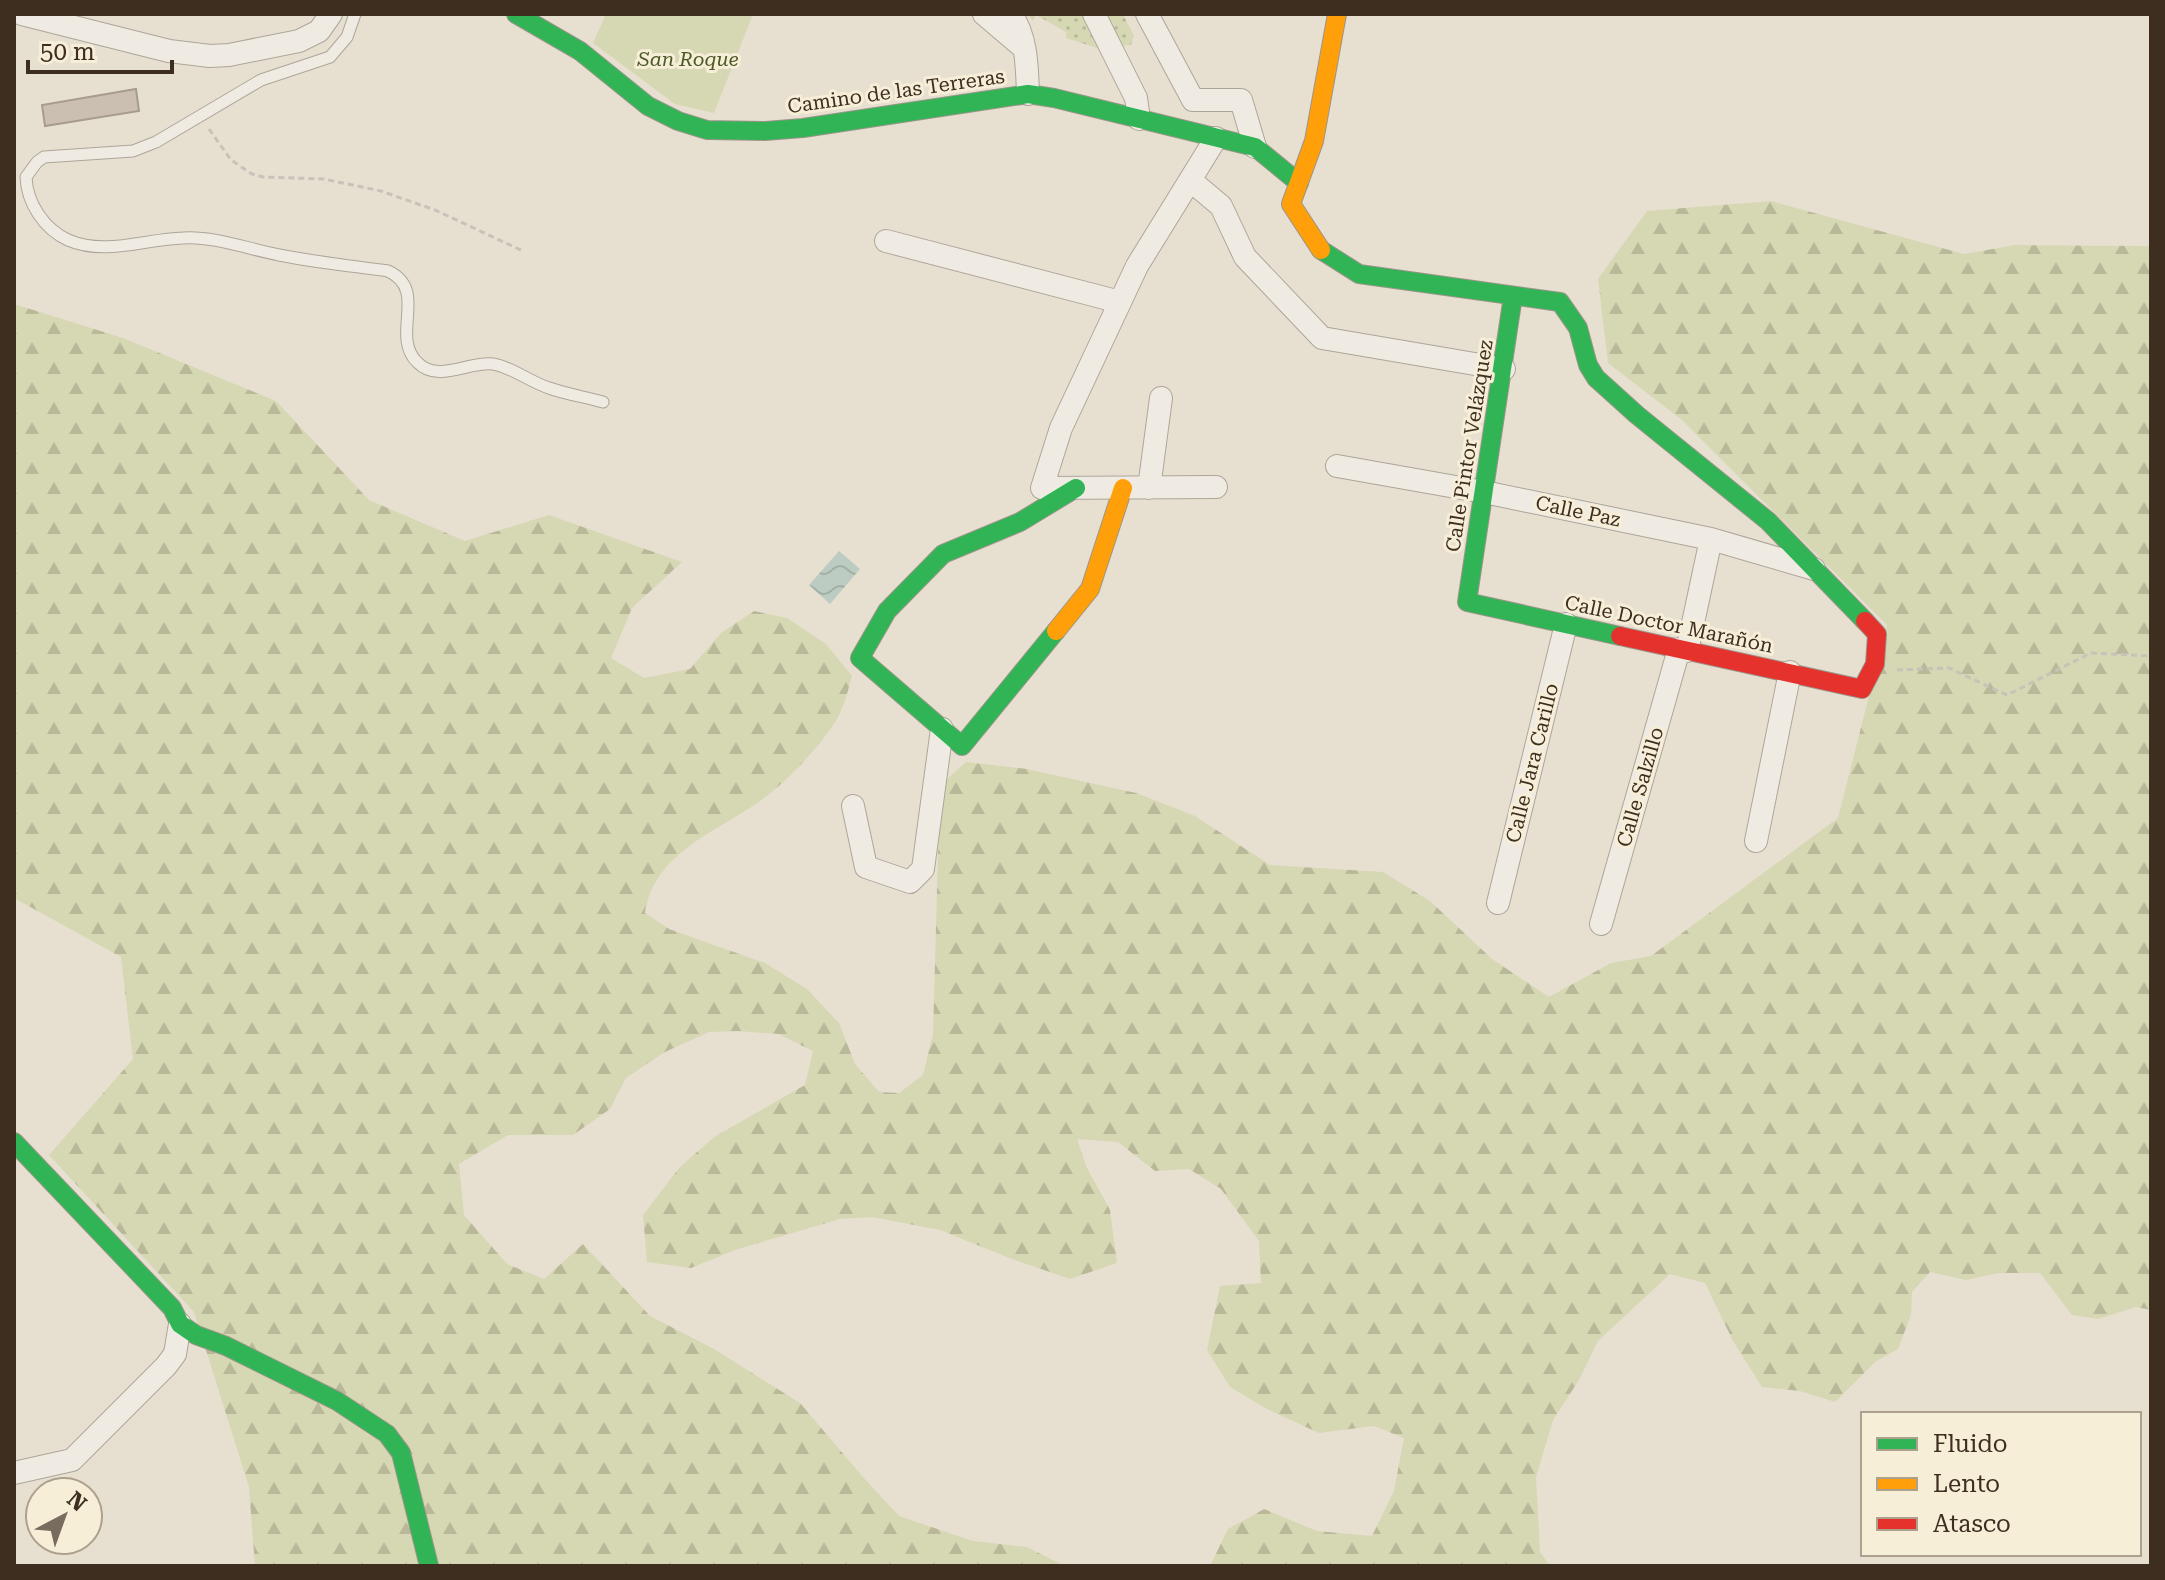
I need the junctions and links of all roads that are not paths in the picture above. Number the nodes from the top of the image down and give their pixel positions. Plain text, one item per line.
1 (22, 14) edge
2 (331, 14) edge
3 (355, 14) edge
4 (516, 14) edge
5 (984, 14) edge
6 (1011, 14) edge
7 (1094, 14) edge
8 (1147, 14) edge
9 (1337, 14) edge
10 (1024, 48) junction
11 (1028, 94) junction
12 (1139, 119) junction
13 (1216, 138) junction
14 (1255, 147) junction
15 (1190, 180) junction
16 (1299, 183) junction
17 (886, 241) dead end
18 (1513, 296) junction
19 (1120, 302) junction
20 (1504, 369) junction
21 (1161, 398) dead end
22 (603, 402) dead end
23 (1337, 466) dead end
24 (1216, 487) dead end
25 (1076, 488) junction
26 (1123, 488) junction
27 (1149, 488) junction
28 (1484, 492) junction
29 (1711, 539) junction
30 (1815, 570) junction
31 (1467, 602) joint
32 (1566, 624) junction
33 (1683, 650) junction
34 (1790, 672) junction
35 (942, 729) junction
36 (853, 806) dead end
37 (1756, 841) dead end
38 (1498, 903) dead end
39 (1601, 924) dead end
40 (14, 1142) edge
41 (180, 1324) junction
42 (14, 1473) edge
43 (429, 1566) edge

1 - 2 street
3 - 22 lane
4 - 11 street, Camino de las Terreras
5 - 10 street
6 - 10 street
7 - 12 street
8 - 14 street
9 - 16 street
10 - 11 street
11 - 12 street, Camino de las Terreras
12 - 13 street, Camino de las Terreras
13 - 14 street, Camino de las Terreras
13 - 15 street
14 - 16 street, Camino de las Terreras
15 - 19 street
15 - 20 street
16 - 18 street
17 - 19 street
18 - 20 street, Calle Pintor Velázquez
18 - 30 street
19 - 25 street
20 - 28 street, Calle Pintor Velázquez
21 - 27 street
23 - 28 street, Calle Paz
24 - 27 street
25 - 26 street
25 - 35 street
26 - 27 street
26 - 35 street
28 - 29 street, Calle Paz
28 - 31 street, Calle Pintor Velázquez
29 - 30 street, Calle Paz
29 - 33 street, Calle Salzillo
30 - 34 street, Calle Doctor Marañón
31 - 32 street, Calle Doctor Marañón
32 - 33 street, Calle Doctor Marañón
32 - 38 street, Calle Jara Carillo
33 - 34 street, Calle Doctor Marañón
33 - 39 street, Calle Salzillo
34 - 37 street
35 - 36 street
40 - 41 street
41 - 42 street
41 - 43 street

